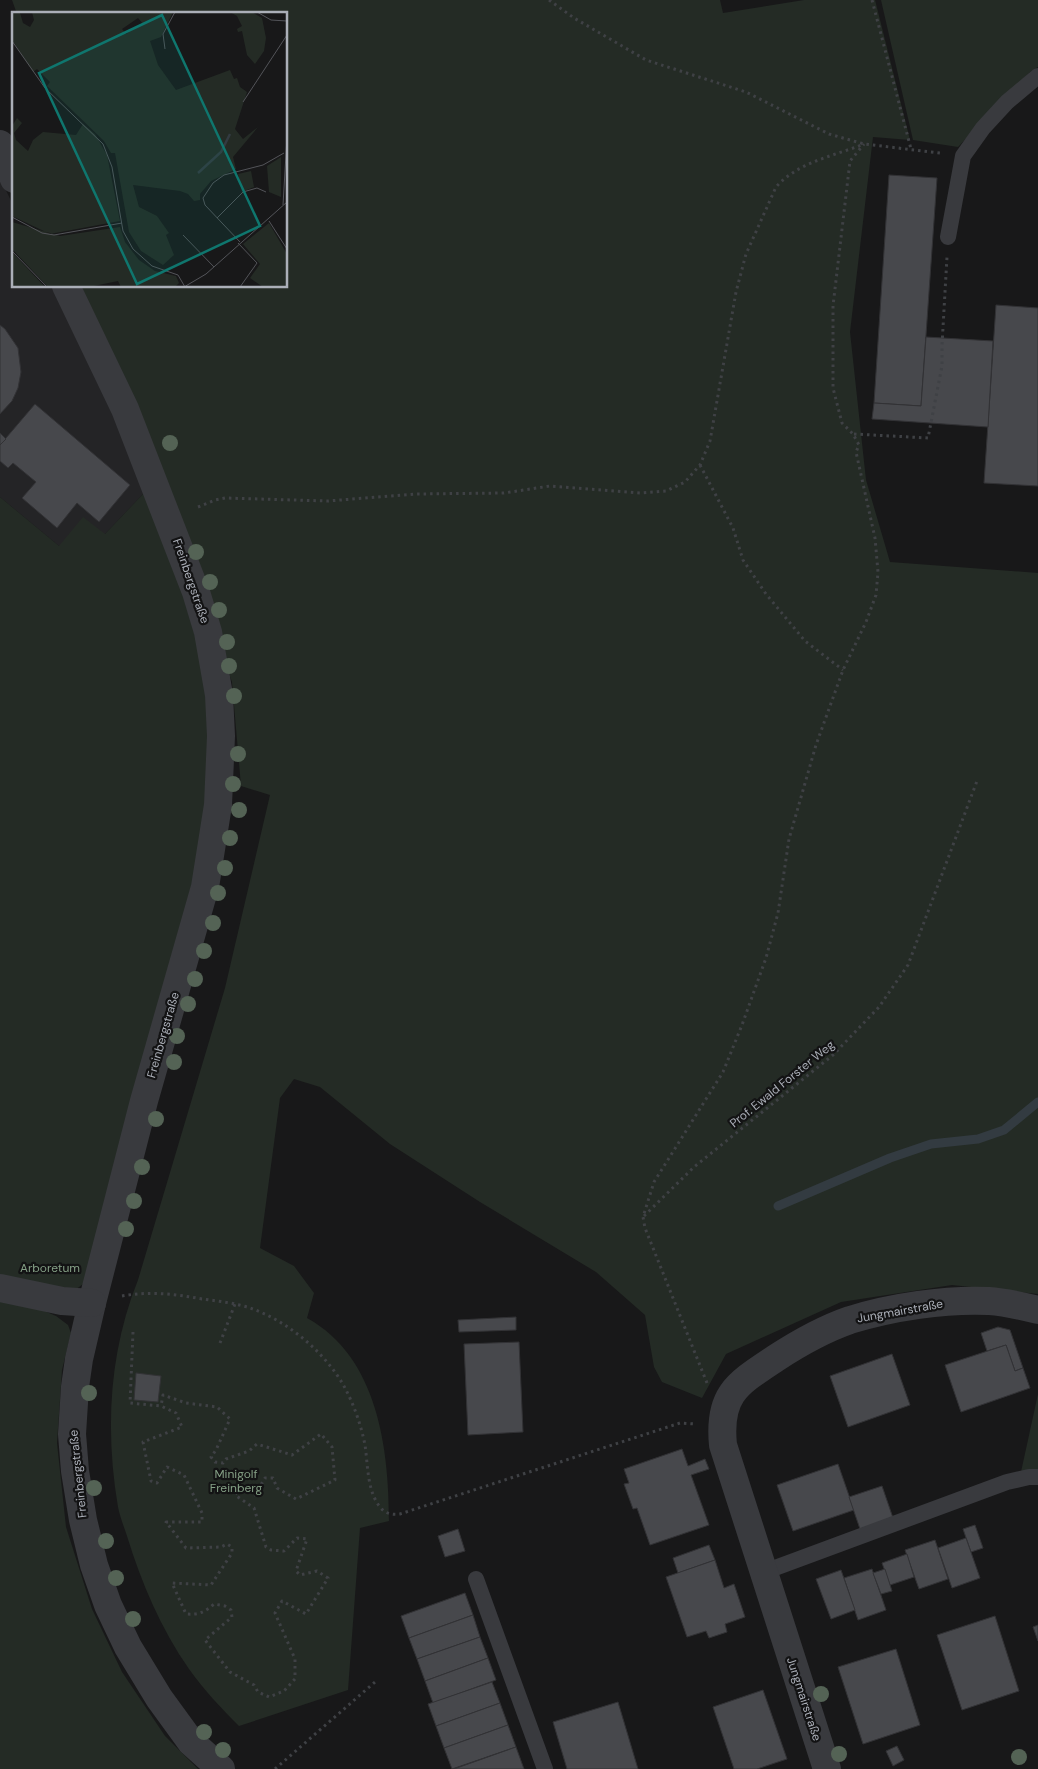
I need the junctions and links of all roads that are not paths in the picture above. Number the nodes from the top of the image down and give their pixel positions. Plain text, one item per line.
1 (1038, 76) edge
2 (0, 144) edge
3 (12, 174) edge
4 (948, 237) road end
5 (67, 288) edge
6 (0, 1288) edge
7 (92, 1303) junction
8 (1038, 1310) edge
9 (1038, 1477) edge
10 (764, 1572) junction
11 (476, 1578) dead end
12 (221, 1769) edge
13 (546, 1769) edge
14 (827, 1769) edge

1 - 4 lane
2 - 3 street
5 - 7 street, Freinbergstraße
6 - 7 street
7 - 12 street, Freinbergstraße
8 - 10 street, Jungmairstraße
9 - 10 lane
10 - 14 street, Jungmairstraße
11 - 13 lane

